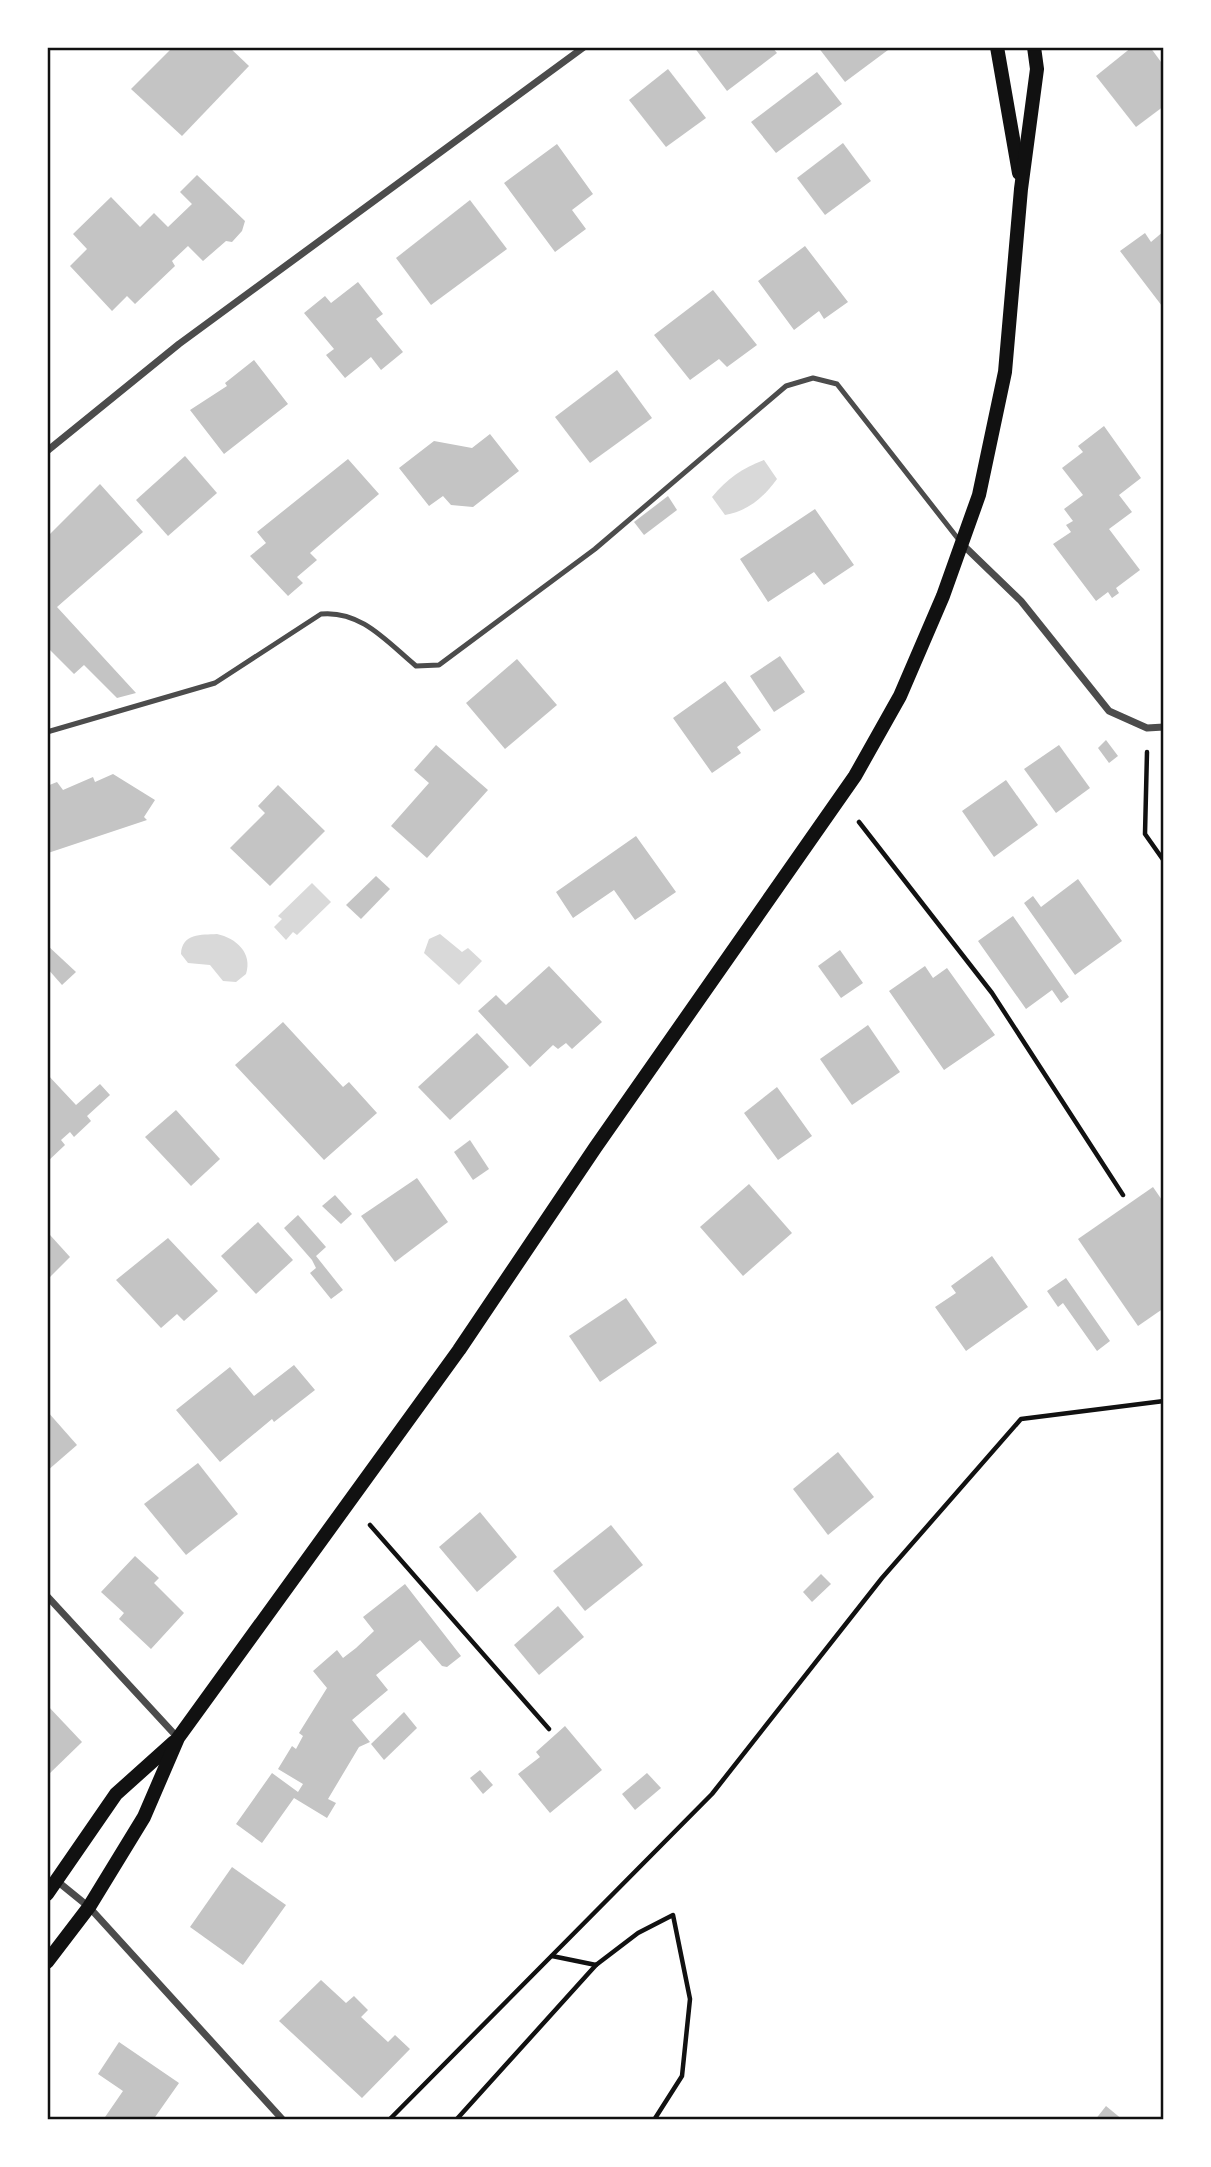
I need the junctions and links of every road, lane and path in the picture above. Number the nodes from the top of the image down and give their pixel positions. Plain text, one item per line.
1 (584, 47) edge
2 (997, 47) edge
3 (1034, 47) edge
4 (1021, 188) junction
5 (47, 451) edge
6 (962, 544) junction
7 (1164, 727) edge
8 (1147, 728) junction
9 (47, 732) edge
10 (840, 798) junction
11 (1164, 861) edge
12 (1123, 1195) dead end
13 (1164, 1401) edge
14 (348, 1500) junction
15 (47, 1596) edge
16 (550, 1729) dead end
17 (178, 1738) junction
18 (57, 1881) junction
19 (47, 1894) edge
20 (89, 1907) junction
21 (551, 1956) junction
22 (47, 1962) edge
23 (596, 1965) junction
24 (283, 2120) edge
25 (389, 2120) edge
26 (456, 2120) edge
27 (654, 2120) edge

1 - 5 street
2 - 4 main road
3 - 4 main road
4 - 6 main road
6 - 8 street
6 - 9 lane
6 - 10 main road
7 - 8 street
8 - 11 path
10 - 12 path
10 - 14 main road
13 - 21 path
14 - 16 path
14 - 17 main road
15 - 17 street
17 - 18 main road
17 - 20 main road
18 - 19 main road
18 - 20 street
20 - 22 main road
20 - 24 street
21 - 23 path
21 - 25 path
23 - 26 path
23 - 27 path

